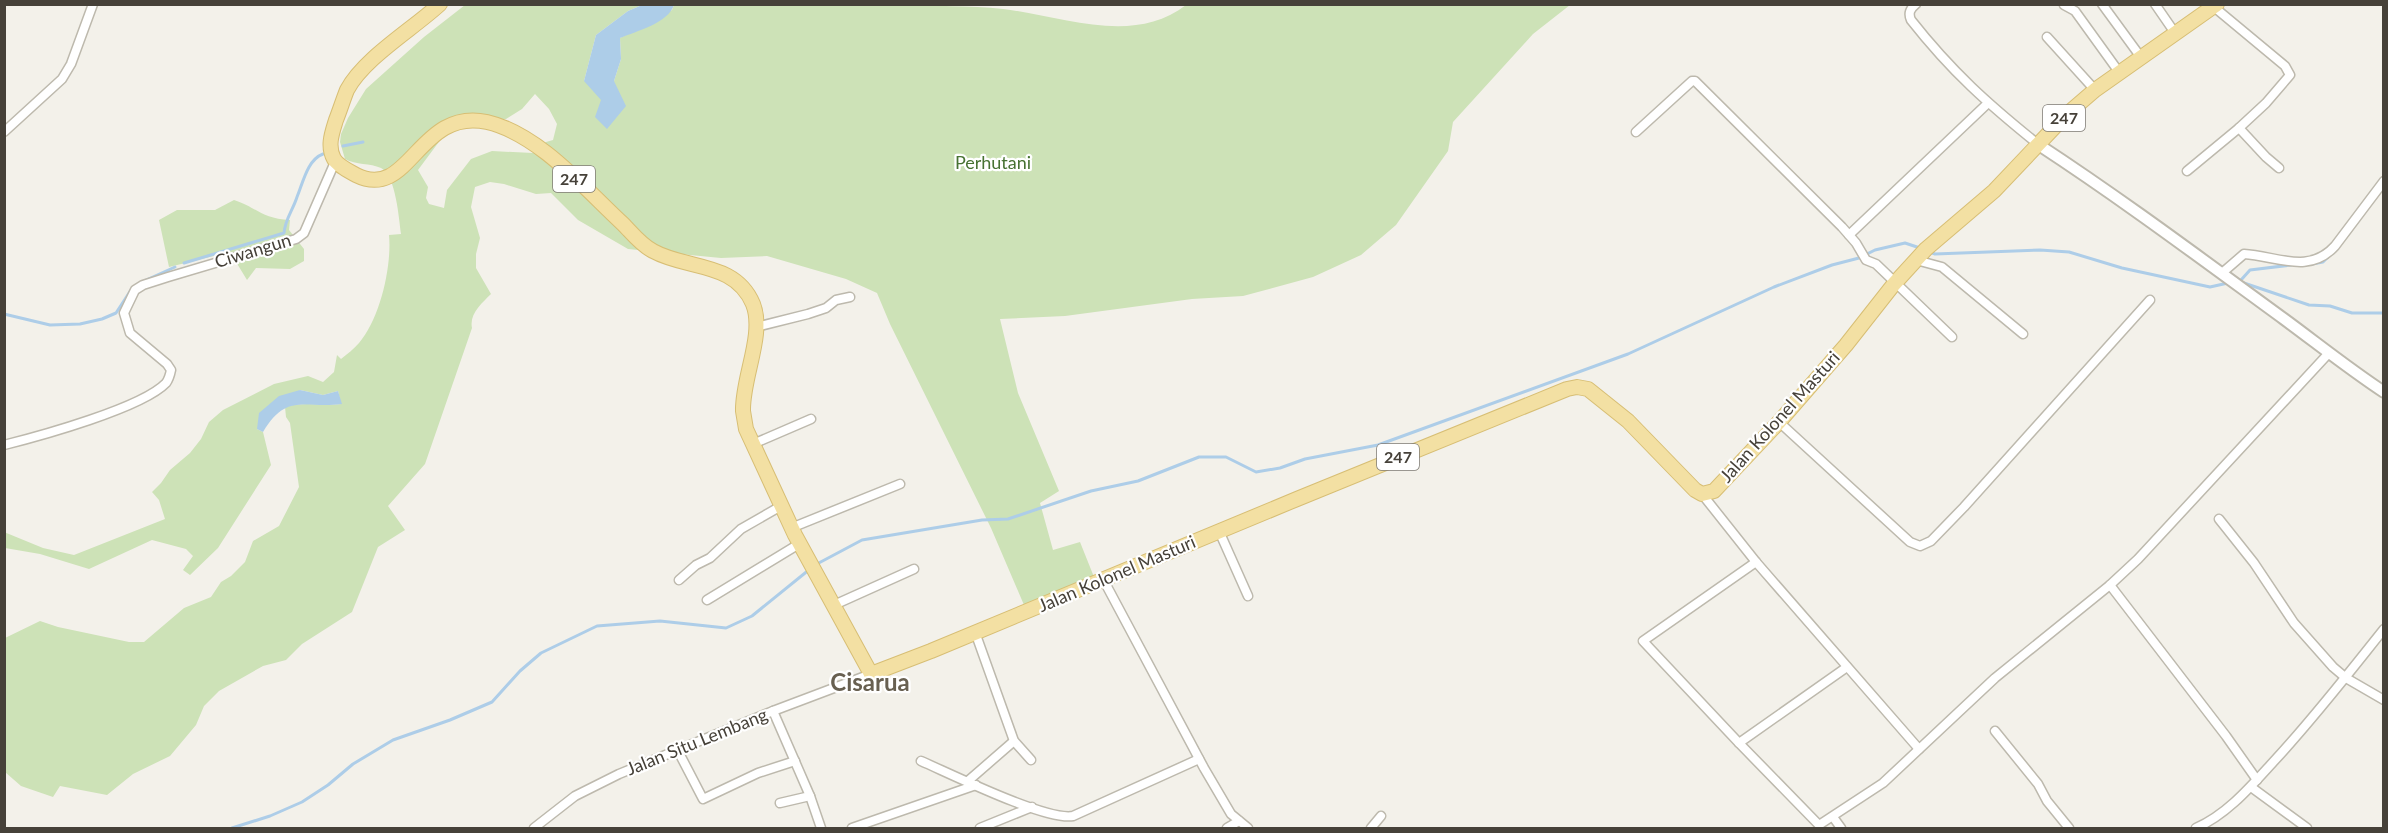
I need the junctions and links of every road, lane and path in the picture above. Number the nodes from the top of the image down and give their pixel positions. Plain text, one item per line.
1 (93, 4) edge
2 (440, 4) edge
3 (1916, 4) edge
4 (2102, 4) edge
5 (2155, 4) edge
6 (2064, 5) edge
7 (2215, 6) edge
8 (2175, 33) junction
9 (2047, 37) dead end
10 (2140, 56) junction
11 (2119, 72) junction
12 (2095, 90) junction
13 (1988, 104) junction
14 (2239, 128) junction
15 (4, 132) edge
16 (1636, 132) dead end
17 (2039, 145) junction
18 (335, 162) junction
19 (2279, 168) dead end
20 (2187, 171) dead end
21 (2384, 181) edge
22 (1849, 235) junction
23 (1920, 255) junction
24 (2222, 273) junction
25 (1894, 284) junction
26 (850, 297) dead end
27 (2150, 300) dead end
28 (756, 327) junction
29 (2023, 334) dead end
30 (1952, 337) dead end
31 (2328, 354) junction
32 (2384, 392) edge
33 (811, 419) dead end
34 (1779, 422) junction
35 (753, 444) junction
36 (4, 445) edge
37 (900, 484) dead end
38 (1702, 494) junction
39 (781, 506) junction
40 (2219, 519) dead end
41 (791, 528) junction
42 (1219, 531) junction
43 (799, 544) junction
44 (1756, 562) junction
45 (914, 569) dead end
46 (1103, 579) junction
47 (679, 580) dead end
48 (2110, 585) junction
49 (1248, 596) dead end
50 (707, 600) dead end
51 (834, 605) junction
52 (2384, 629) edge
53 (975, 632) junction
54 (1847, 667) junction
55 (871, 674) junction
56 (2346, 678) junction
57 (2384, 700) edge
58 (773, 711) junction
59 (1995, 731) dead end
60 (1014, 741) junction
61 (1739, 743) junction
62 (677, 749) junction
63 (1919, 749) junction
64 (1199, 759) junction
65 (1031, 760) dead end
66 (795, 761) junction
67 (921, 761) dead end
68 (972, 783) junction
69 (2254, 783) junction
70 (810, 796) junction
71 (780, 803) dead end
72 (1032, 807) junction
73 (1381, 816) dead end
74 (1833, 817) junction
75 (1239, 821) junction
76 (1820, 827) edge
77 (534, 828) edge
78 (821, 828) edge
79 (852, 828) edge
80 (980, 828) edge
81 (1227, 828) edge
82 (1248, 828) edge
83 (1371, 828) edge
84 (1840, 828) edge
85 (2068, 828) edge
86 (2196, 828) edge
87 (2307, 828) edge

1 - 15 street
2 - 18 main road
3 - 13 street
4 - 10 street
5 - 8 street
6 - 11 street
7 - 8 main road, Jalan Kolonel Masturi / 247
7 - 14 street
8 - 10 main road, Jalan Kolonel Masturi / 247
9 - 12 street
10 - 11 main road, Jalan Kolonel Masturi / 247
11 - 12 main road, Jalan Kolonel Masturi / 247
12 - 17 main road, Jalan Kolonel Masturi / 247
13 - 17 street
13 - 22 street
14 - 19 street
14 - 20 street
16 - 22 street
17 - 23 main road, Jalan Kolonel Masturi / 247
17 - 24 street
18 - 28 main road, 247
18 - 36 street, Ciwangun
21 - 24 street
22 - 25 street
23 - 25 main road, Jalan Kolonel Masturi / 247
23 - 29 street
24 - 31 street
25 - 30 street
25 - 34 main road, Jalan Kolonel Masturi / 247
26 - 28 street
27 - 34 street
28 - 35 main road, 247
31 - 32 street
31 - 48 street
33 - 35 street
34 - 38 main road, Jalan Kolonel Masturi / 247
35 - 39 main road, 247
37 - 41 street
38 - 42 main road, Jalan Kolonel Masturi / 247
38 - 44 street
39 - 41 main road, 247
39 - 47 street
40 - 56 street
41 - 43 main road, 247
42 - 46 main road, Jalan Kolonel Masturi / 247
42 - 49 street
43 - 50 street
43 - 51 main road, 247
44 - 54 street
44 - 61 street
45 - 51 street
46 - 53 main road, Jalan Kolonel Masturi / 247
46 - 64 street
48 - 63 street
48 - 69 street
51 - 55 main road, 247
52 - 56 street
53 - 55 main road, Jalan Kolonel Masturi / 247
53 - 60 street
54 - 61 street
54 - 63 street
55 - 58 street, Jalan Situ Lembang
56 - 57 street
56 - 69 street
58 - 62 street, Jalan Situ Lembang
58 - 66 street
59 - 85 street
60 - 65 street
60 - 68 street
61 - 76 street
62 - 66 street
62 - 77 street, Jalan Situ Lembang
63 - 74 street
64 - 72 street
64 - 75 street
66 - 70 street
67 - 68 street
68 - 72 street
68 - 79 street
69 - 86 street
69 - 87 street
70 - 71 street
70 - 78 street
72 - 80 street
73 - 83 street
74 - 76 street
74 - 84 street
75 - 81 street
75 - 82 street

